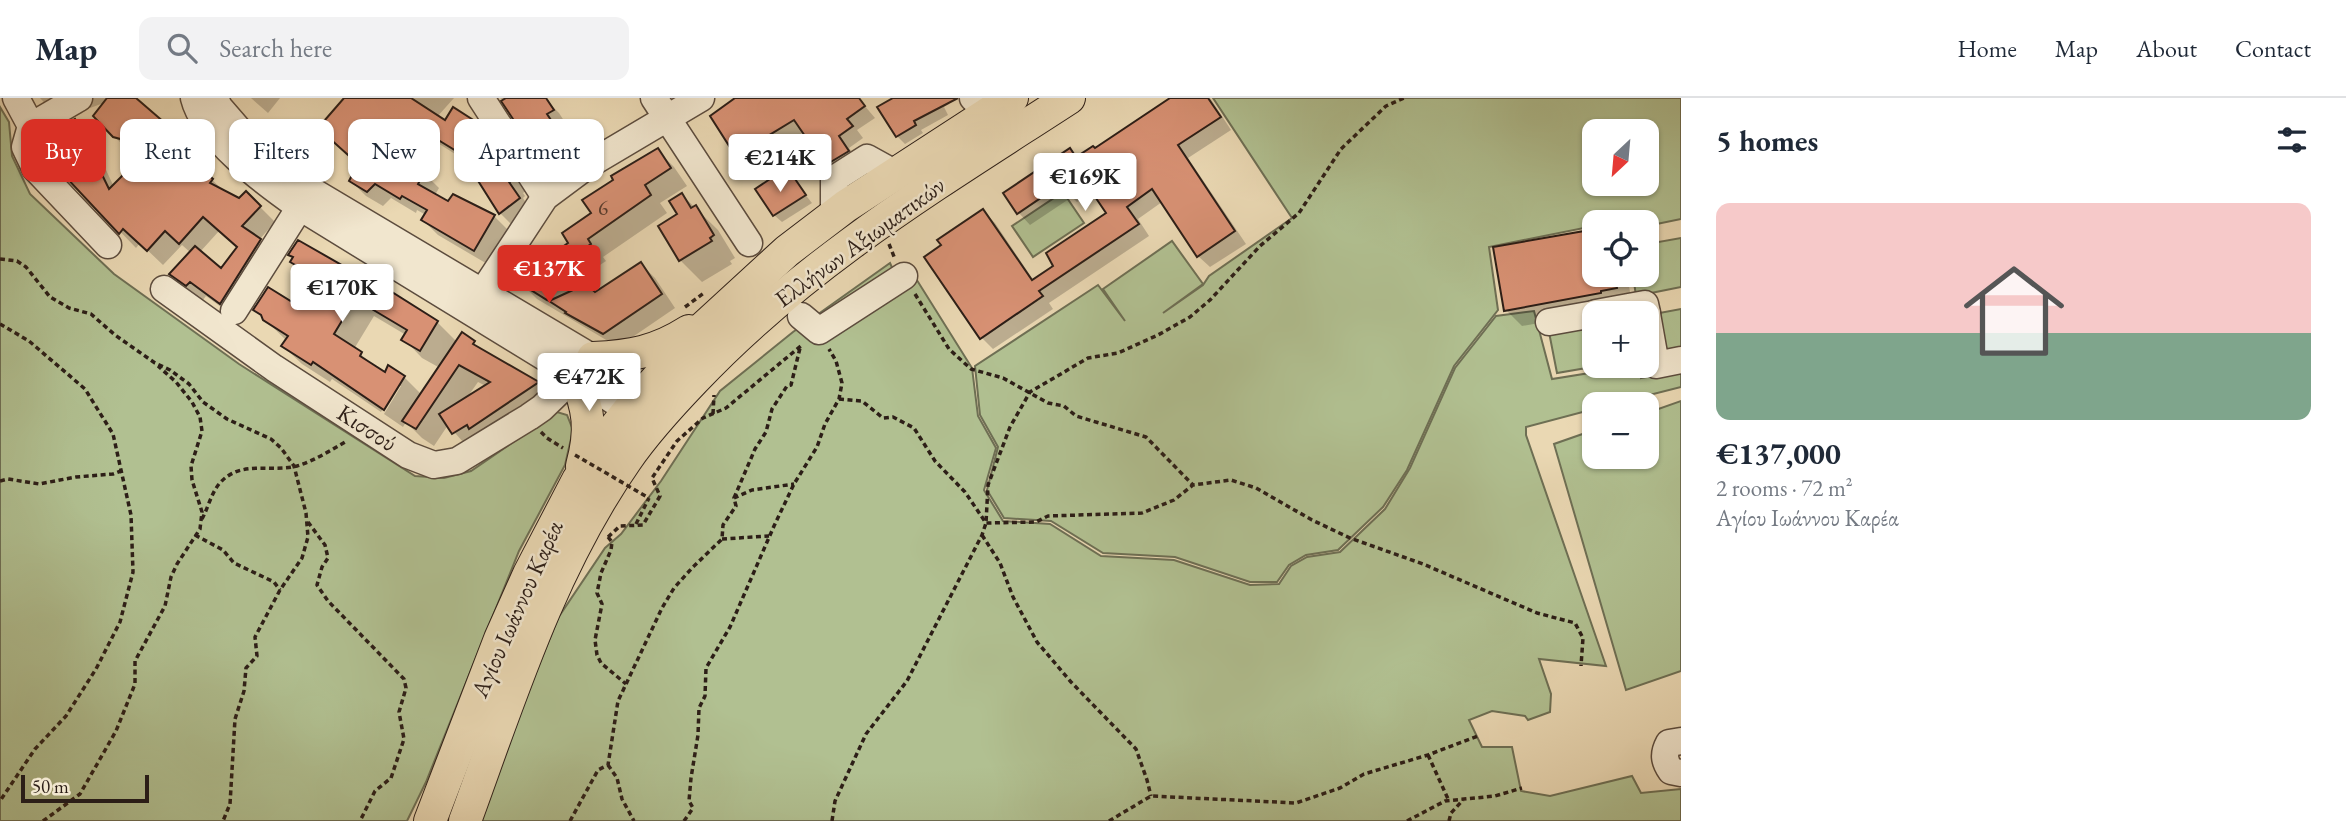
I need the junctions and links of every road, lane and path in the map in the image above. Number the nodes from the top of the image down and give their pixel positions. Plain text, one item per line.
1 (16, 98) edge
2 (79, 98) edge
3 (194, 98) edge
4 (215, 98) edge
5 (481, 98) edge
6 (701, 98) edge
7 (1012, 98) edge
8 (1069, 98) edge
9 (1404, 98) edge
10 (662, 108) edge
11 (27, 119) edge
12 (43, 119) edge
13 (47, 182) edge
14 (545, 197) junction
15 (300, 208) junction
16 (886, 217) junction
17 (750, 243) dead end
18 (108, 245) dead end
19 (0, 259) edge
20 (904, 276) junction
21 (164, 289) dead end
22 (482, 293) junction
23 (234, 311) dead end
24 (720, 312) junction
25 (1582, 316) edge
26 (1549, 322) dead end
27 (0, 324) edge
28 (807, 331) junction
29 (1681, 360) edge
30 (155, 363) junction
31 (1659, 364) edge
32 (584, 367) junction
33 (1030, 392) junction
34 (839, 398) junction
35 (648, 409) junction
36 (529, 417) junction
37 (355, 437) dead end
38 (294, 466) junction
39 (576, 468) junction
40 (121, 471) junction
41 (0, 481) edge
42 (794, 484) junction
43 (1193, 485) junction
44 (734, 498) junction
45 (307, 520) junction
46 (201, 522) junction
47 (986, 523) junction
48 (195, 535) junction
49 (982, 535) junction
50 (770, 536) junction
51 (608, 537) dead end
52 (722, 539) junction
53 (280, 590) junction
54 (1581, 666) dead end
55 (626, 684) junction
56 (1478, 736) dead end
57 (1681, 741) edge
58 (1428, 755) junction
59 (608, 765) junction
60 (1681, 773) edge
61 (1522, 788) dead end
62 (1151, 796) junction
63 (1465, 799) junction
64 (1449, 801) junction
65 (0, 802) edge
66 (43, 821) edge
67 (223, 821) edge
68 (360, 821) edge
69 (430, 821) edge
70 (465, 821) edge
71 (570, 821) edge
72 (634, 821) edge
73 (684, 821) edge
74 (832, 821) edge
75 (1109, 821) edge
76 (1407, 821) edge
77 (1449, 821) edge

1 - 11 street
2 - 12 street
3 - 15 street
4 - 22 street
5 - 14 street
6 - 10 street
7 - 24 main road, Ελλήνων Αξιωματικών
8 - 16 main road, Ελλήνων Αξιωματικών
9 - 33 path
10 - 14 street
10 - 17 street
13 - 18 street
14 - 22 street
15 - 23 street
15 - 32 street
16 - 20 path
16 - 35 main road, Ελλήνων Αξιωματικών
19 - 30 path
20 - 28 street
20 - 33 path
21 - 36 street, Κισσού
22 - 32 street
24 - 32 main road
24 - 35 main road, Ελλήνων Αξιωματικών
25 - 26 street
27 - 40 path
28 - 34 path
28 - 39 path, bridge
28 - 44 path
29 - 31 street
30 - 38 path
30 - 46 path
32 - 35 street
32 - 36 street, Κισσού
32 - 39 main road
33 - 43 path
33 - 47 path
34 - 42 path
34 - 47 path
35 - 39 main road, Αγίου Ιωάννου Καρέα
35 - 70 main road, Αγίου Ιωάννου Καρέα
36 - 39 path
37 - 38 path
38 - 45 path
38 - 46 path
39 - 69 main road, Αγίου Ιωάννου Καρέα
40 - 41 path
40 - 65 path
42 - 44 path
42 - 50 path
43 - 47 path
43 - 54 path
44 - 52 path
45 - 53 path
45 - 68 path
46 - 48 path
47 - 49 path
48 - 53 path
48 - 66 path
49 - 62 path
49 - 74 path
50 - 52 path
50 - 73 path
51 - 55 path
52 - 55 path
53 - 67 path
55 - 59 path
56 - 58 path
57 - 60 street
58 - 62 path
58 - 64 path
59 - 71 path
59 - 72 path
61 - 63 path
62 - 75 path
63 - 64 path
63 - 77 path
64 - 76 path

